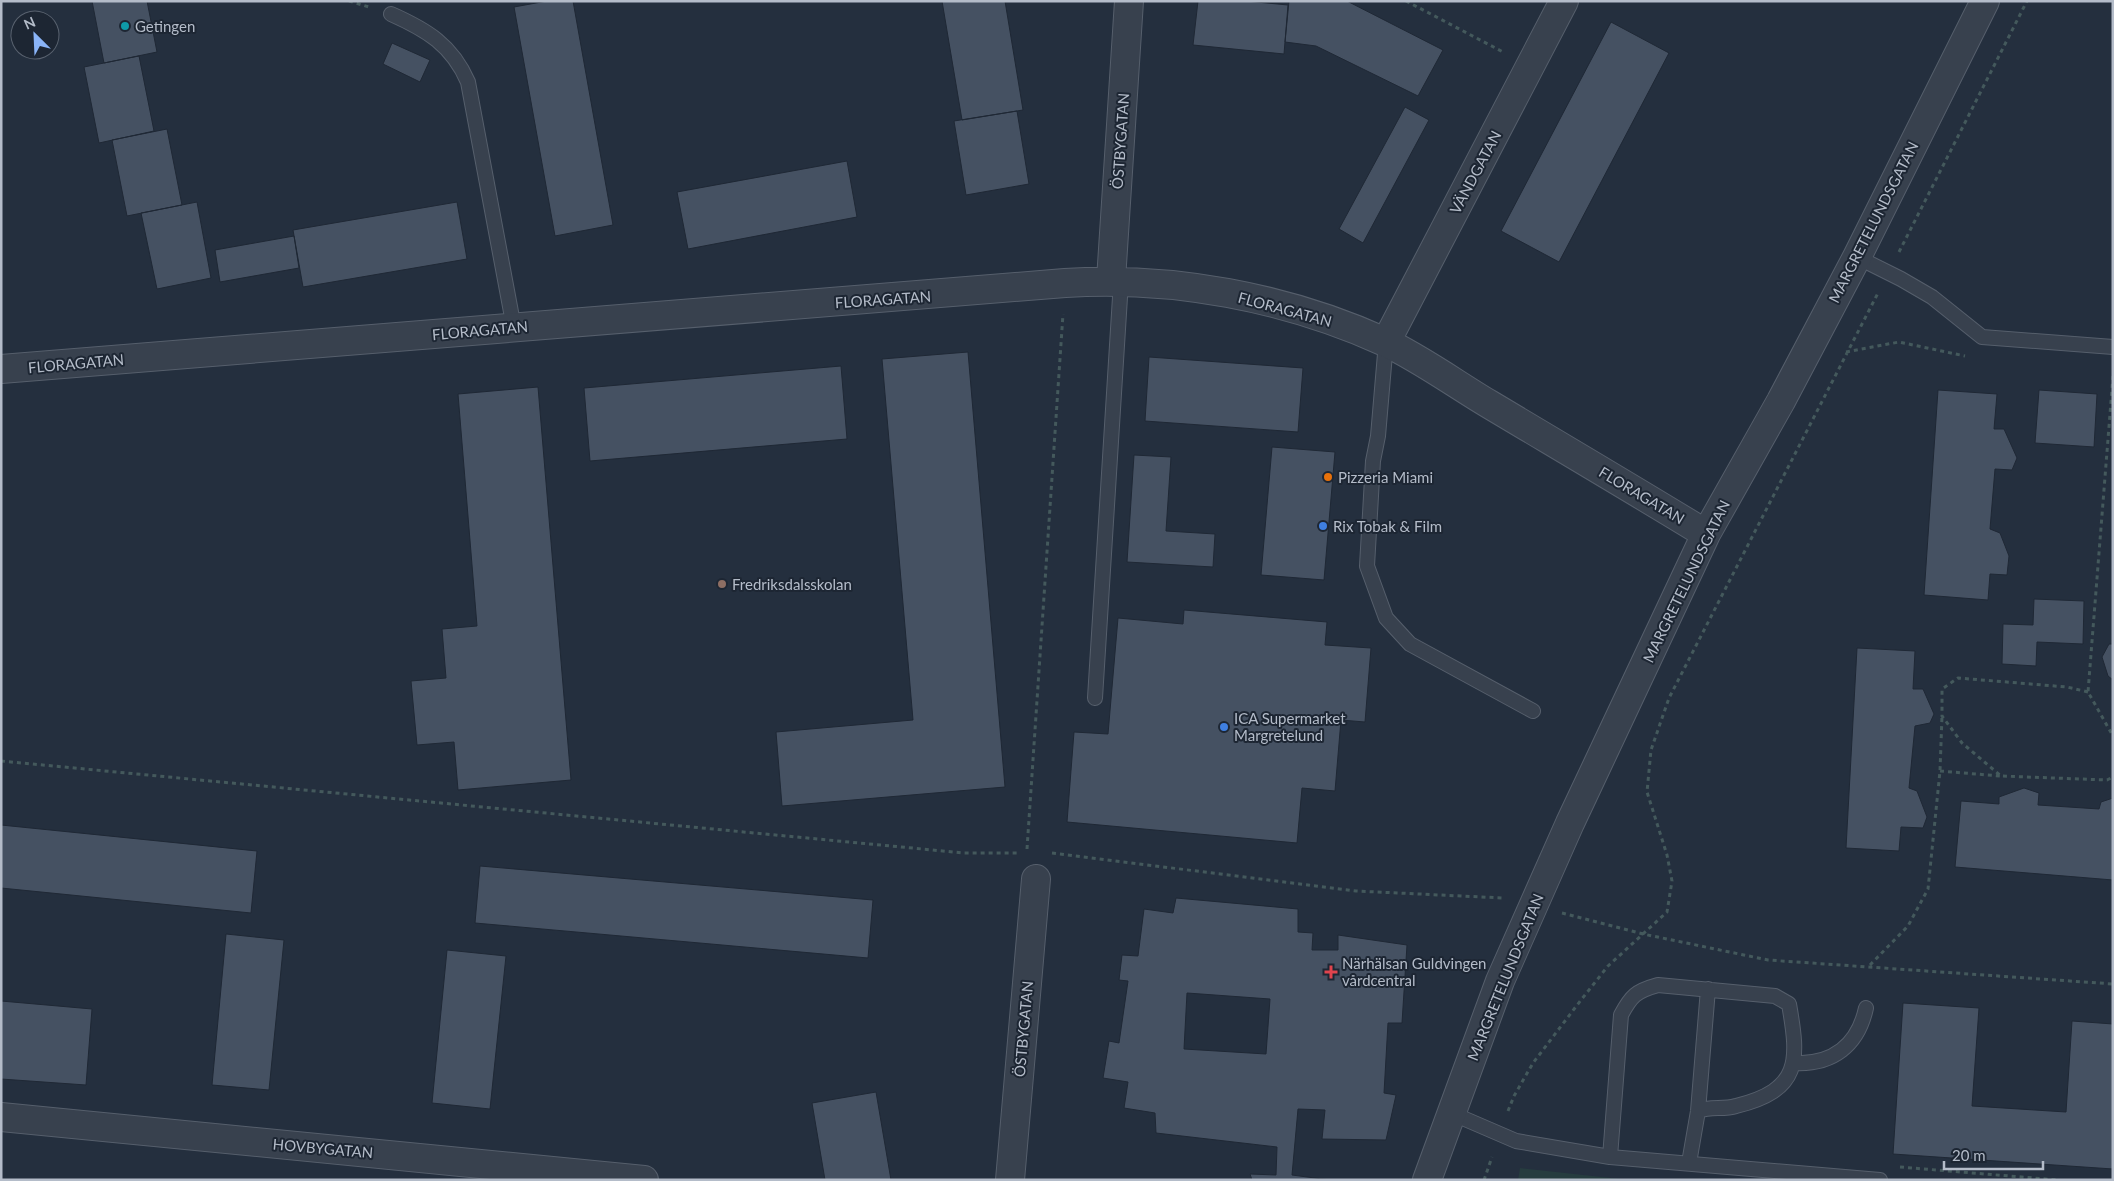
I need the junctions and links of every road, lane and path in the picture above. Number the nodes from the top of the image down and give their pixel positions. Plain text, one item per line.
1 (1129, 1) edge
2 (1406, 1) edge
3 (1564, 1) edge
4 (1985, 1) edge
5 (2027, 1) edge
6 (391, 14) dead end
7 (1530, 67) junction
8 (1857, 257) junction
9 (1888, 272) junction
10 (1116, 281) junction
11 (1064, 283) junction
12 (514, 328) junction
13 (1386, 342) junction
14 (2113, 347) edge
15 (1, 369) edge
16 (2113, 376) edge
17 (1706, 534) junction
18 (2088, 692) junction
19 (1095, 698) dead end
20 (1533, 711) dead end
21 (1942, 716) junction
22 (2113, 736) edge
23 (1, 761) edge
24 (1940, 772) junction
25 (2001, 776) junction
26 (2113, 778) edge
27 (1044, 852) dead end
28 (1027, 853) junction
29 (1036, 866) joint
30 (1506, 898) dead end
31 (1560, 912) dead end
32 (1643, 934) junction
33 (1870, 965) junction
34 (2113, 984) edge
35 (1708, 989) junction
36 (1866, 1008) dead end
37 (1794, 1063) junction
38 (1698, 1111) junction
39 (1451, 1113) junction
40 (1, 1117) edge
41 (1500, 1135) junction
42 (1610, 1157) junction
43 (1689, 1163) junction
44 (644, 1180) edge
45 (1010, 1180) edge
46 (1427, 1180) edge
47 (1484, 1180) edge
48 (1880, 1180) edge

1 - 10 street, ÖSTBYGATAN
2 - 7 path
3 - 7 street, VÄNDGATAN
4 - 8 street, MARGRETELUNDSGATAN
5 - 9 path
6 - 12 lane
7 - 13 street, VÄNDGATAN
8 - 9 lane
8 - 17 street, MARGRETELUNDSGATAN
9 - 14 lane
9 - 32 path
10 - 11 street, FLORAGATAN
10 - 13 street, FLORAGATAN
10 - 19 lane
11 - 12 street, FLORAGATAN
11 - 28 path
12 - 15 street, FLORAGATAN
13 - 17 street, FLORAGATAN
13 - 20 lane
16 - 18 path
17 - 39 street, MARGRETELUNDSGATAN
18 - 21 path
18 - 22 path
21 - 24 path
21 - 25 path
23 - 28 path
24 - 25 path
24 - 33 path
25 - 26 path
27 - 30 path
28 - 29 path
29 - 45 street, ÖSTBYGATAN
31 - 32 path
32 - 33 path
32 - 41 path
33 - 34 path
35 - 37 lane
35 - 38 lane
35 - 42 lane
36 - 37 lane
37 - 38 lane
38 - 43 lane
39 - 41 lane
39 - 46 street, MARGRETELUNDSGATAN
40 - 44 street, HOVBYGATAN
41 - 42 lane
41 - 47 path
42 - 43 lane
43 - 48 lane

